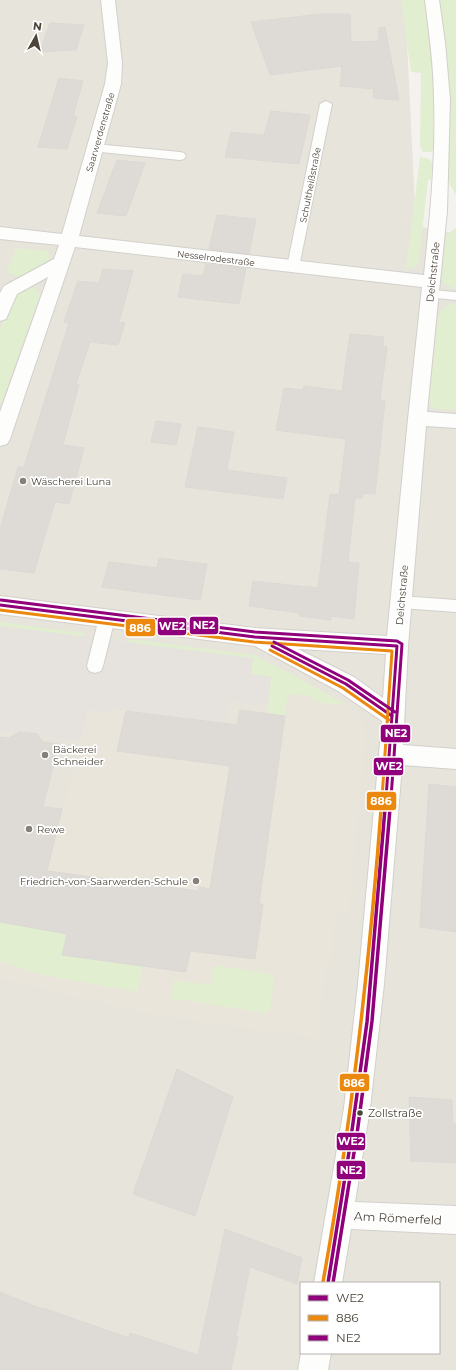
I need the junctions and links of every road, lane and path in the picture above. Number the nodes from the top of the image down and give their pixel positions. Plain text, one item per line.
1 (108, 0) edge
2 (432, 0) edge
3 (326, 104) dead end
4 (96, 148) junction
5 (180, 156) dead end
6 (439, 211) junction
7 (456, 212) edge
8 (0, 233) edge
9 (69, 241) junction
10 (62, 262) junction
11 (293, 267) junction
12 (431, 288) junction
13 (456, 296) edge
14 (0, 315) edge
15 (417, 419) junction
16 (456, 421) edge
17 (0, 439) edge
18 (401, 602) junction
19 (0, 605) edge
20 (456, 606) edge
21 (107, 618) junction
22 (255, 637) junction
23 (397, 646) junction
24 (95, 666) dead end
25 (392, 716) junction
26 (391, 754) junction
27 (456, 759) edge
28 (340, 1215) junction
29 (456, 1220) edge
30 (328, 1282) edge
31 (316, 1354) edge
32 (313, 1370) edge

1 - 4 street, Saarwerdenstraße
2 - 6 street, Deichstraße
3 - 11 lane, Schultheißstraße
4 - 5 lane
4 - 9 street, Saarwerdenstraße
6 - 7 street
6 - 12 street, Deichstraße
8 - 9 street, Nesselrodestraße
9 - 10 street, Saarwerdenstraße
9 - 11 street, Nesselrodestraße
10 - 14 street
10 - 17 street, Saarwerdenstraße
11 - 12 street, Nesselrodestraße
12 - 13 lane
12 - 15 street, Deichstraße
15 - 16 street
15 - 18 street, Deichstraße
18 - 20 lane
18 - 23 street, Deichstraße
19 - 21 street
21 - 22 street
21 - 24 lane
22 - 23 street
22 - 25 street
23 - 25 street, Deichstraße
25 - 26 street, Deichstraße
26 - 27 street
26 - 28 street, Deichstraße
28 - 29 street, Am Römerfeld
28 - 30 street, Deichstraße
31 - 32 street

